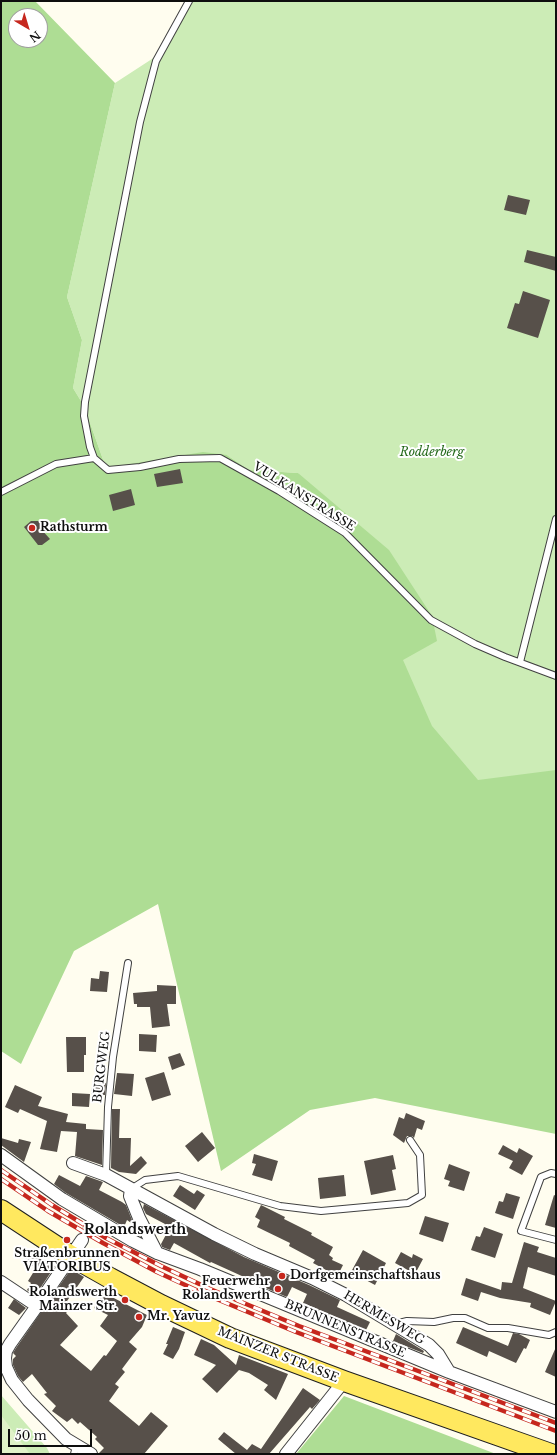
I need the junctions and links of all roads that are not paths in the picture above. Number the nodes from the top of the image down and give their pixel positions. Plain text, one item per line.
1 (189, 1) edge
2 (94, 458) junction
3 (1, 492) edge
4 (556, 519) edge
5 (520, 662) junction
6 (556, 676) edge
7 (128, 963) dead end
8 (410, 1140) dead end
9 (1, 1155) edge
10 (73, 1163) dead end
11 (556, 1174) edge
12 (111, 1178) junction
13 (131, 1189) junction
14 (1, 1210) edge
15 (82, 1240) tunnel mouth
16 (556, 1240) edge
17 (157, 1253) junction
18 (71, 1256) junction
19 (1, 1282) edge
20 (37, 1306) junction
21 (395, 1324) junction
22 (556, 1332) edge
23 (4, 1368) edge
24 (449, 1372) junction
25 (344, 1381) junction
26 (556, 1412) edge
27 (75, 1450) edge
28 (90, 1454) edge
29 (286, 1454) edge
30 (551, 1454) edge

1 - 2 lane
2 - 3 lane
2 - 5 lane, VULKANSTRASSE
4 - 5 lane
5 - 6 lane, VULKANSTRASSE
7 - 12 lane, BURGWEG
8 - 13 lane
9 - 17 street, BRUNNENSTRASSE
10 - 12 street, HERMESWEG
11 - 16 lane
12 - 13 street, HERMESWEG
13 - 17 street
13 - 21 street, HERMESWEG
14 - 18 main road, MAINZER STRASSE
15 - 18 street
17 - 24 street, BRUNNENSTRASSE
18 - 20 street
18 - 25 main road, MAINZER STRASSE
19 - 20 street
20 - 23 street
21 - 22 lane
21 - 24 street, HERMESWEG
23 - 27 street
24 - 26 street, BRUNNENSTRASSE
25 - 29 street
25 - 30 main road, MAINZER STRASSE
27 - 28 street

